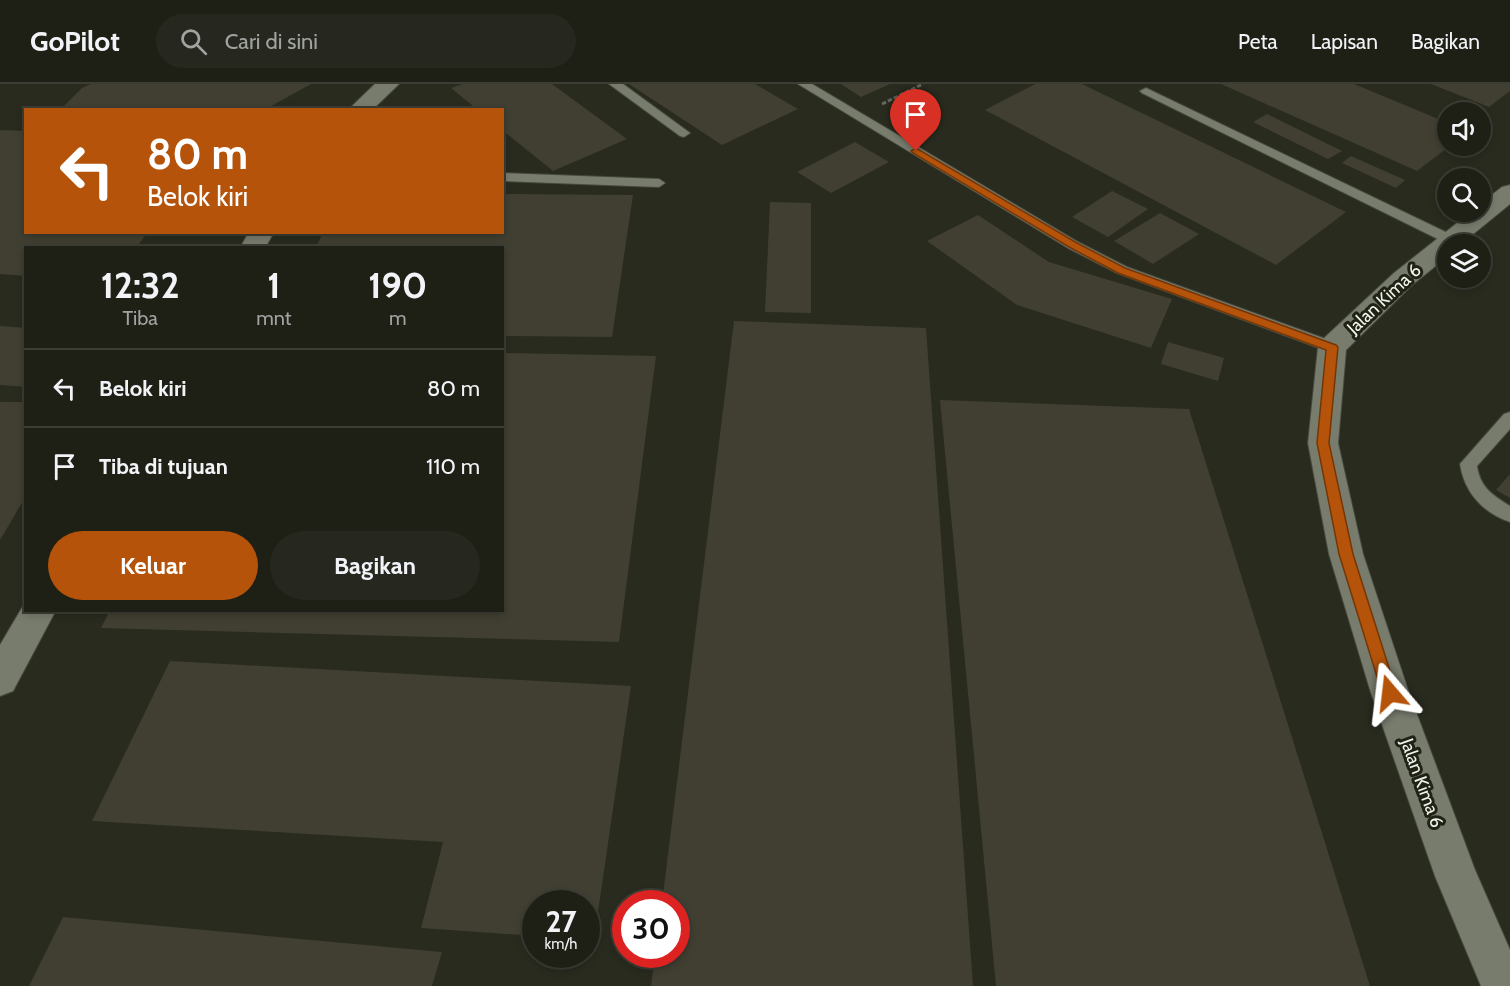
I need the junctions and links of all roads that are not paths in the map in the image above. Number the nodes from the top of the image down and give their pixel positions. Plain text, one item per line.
1 (388, 84) edge
2 (615, 84) edge
3 (804, 84) edge
4 (1146, 91) dead end
5 (360, 108) edge
6 (684, 133) dead end
7 (504, 177) edge
8 (659, 183) dead end
9 (1510, 192) edge
10 (1439, 234) edge
11 (1458, 234) edge
12 (1437, 251) edge
13 (1332, 347) junction
14 (1510, 418) edge
15 (1510, 514) edge
16 (38, 612) edge
17 (0, 679) edge
18 (1503, 986) edge

1 - 5 street
2 - 6 lane
3 - 13 lane
4 - 10 lane
7 - 8 lane
9 - 11 street, Jalan Kima 6
12 - 13 street, Jalan Kima 6
13 - 18 street, Jalan Kima 6
14 - 15 lane
16 - 17 street

